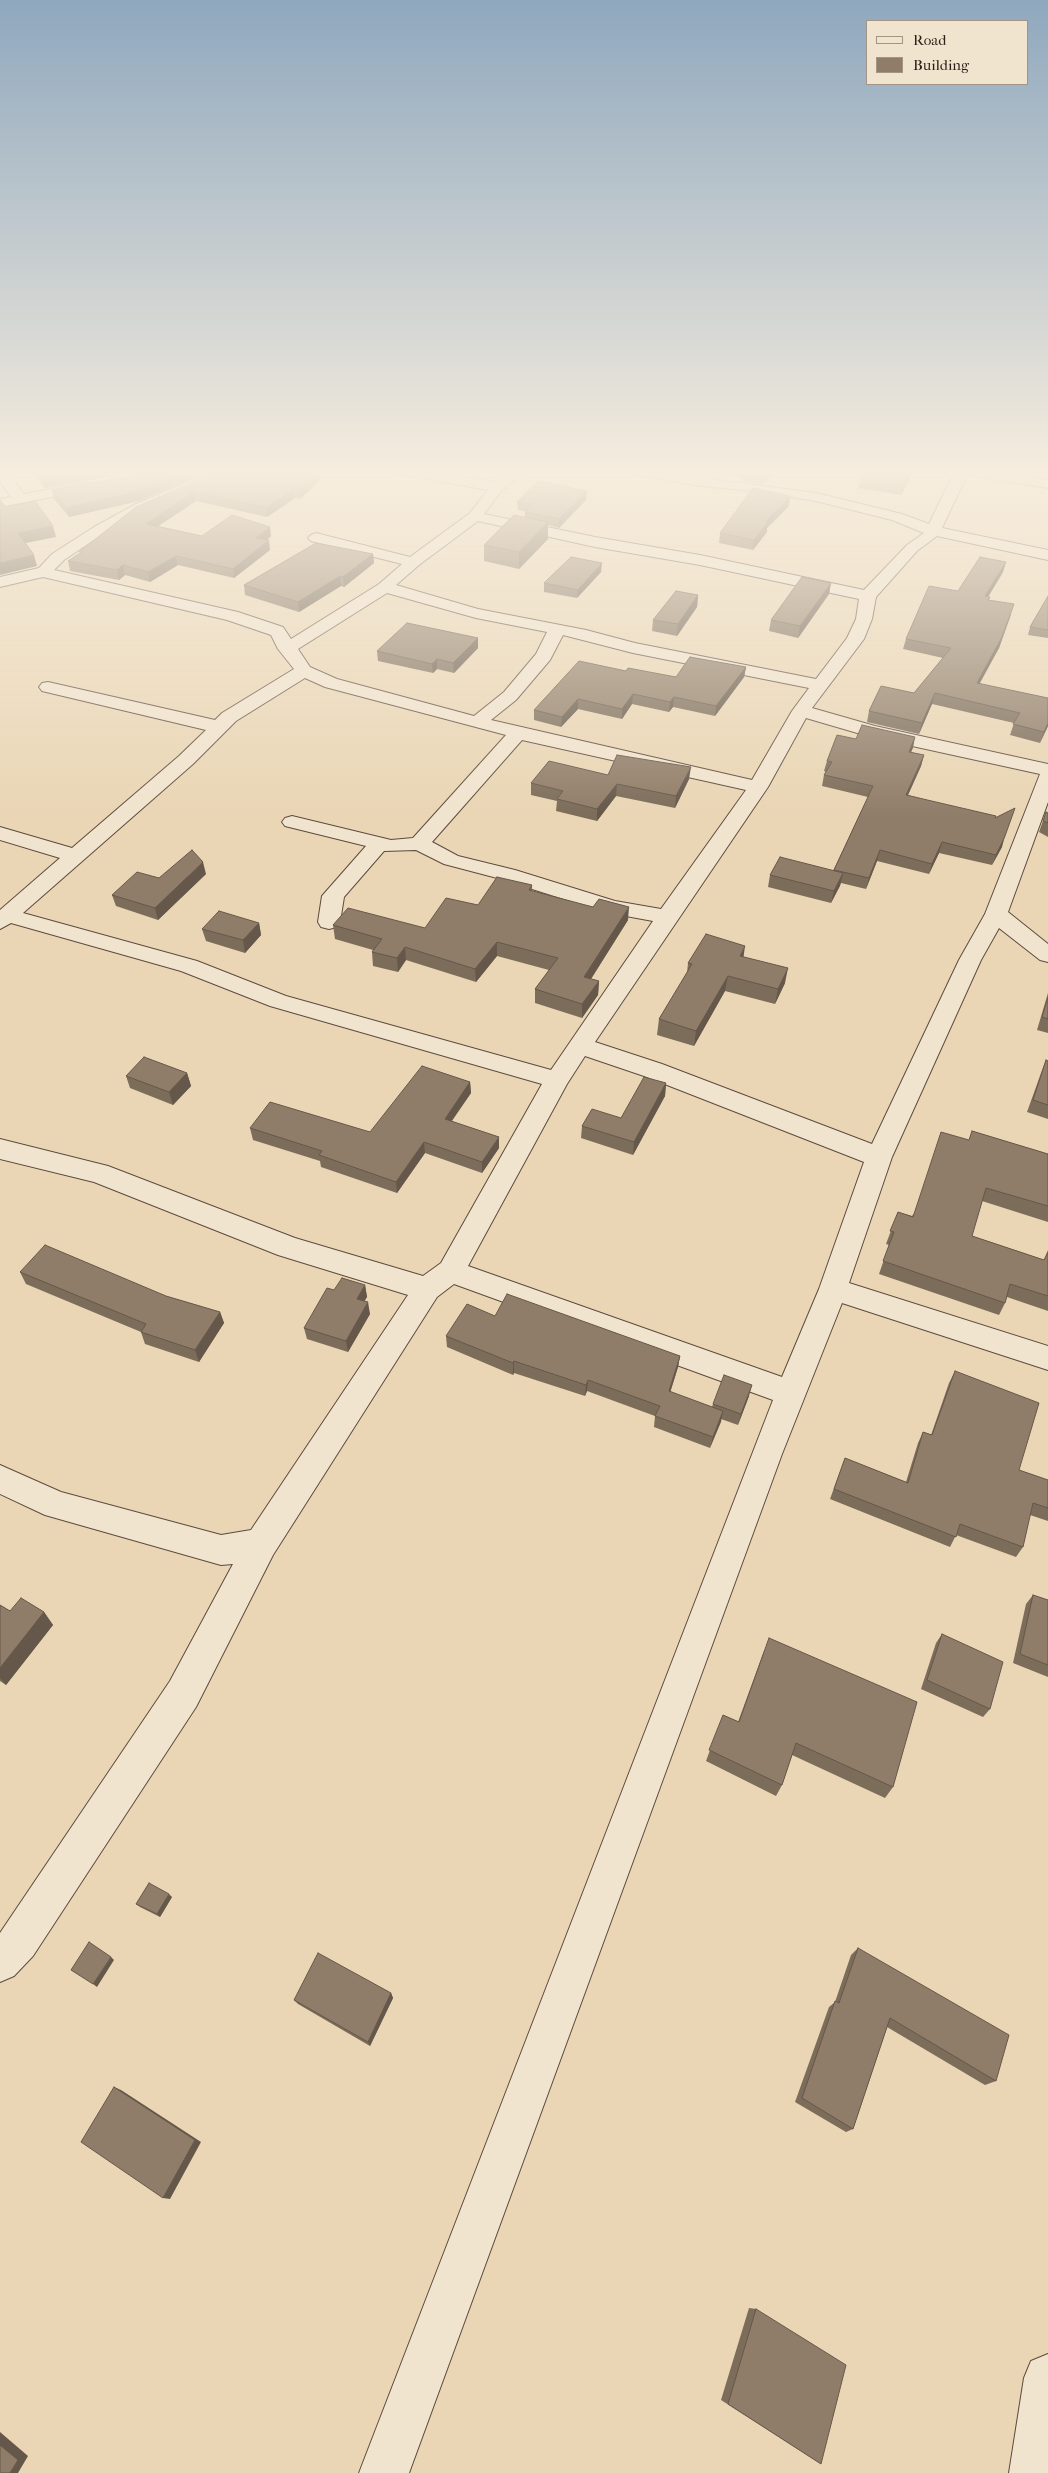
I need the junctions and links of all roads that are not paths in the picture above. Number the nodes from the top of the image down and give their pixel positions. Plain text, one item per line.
1 (100, 585) edge
2 (819, 585) edge
3 (878, 585) edge
4 (385, 587) joint
5 (868, 596) junction
6 (557, 630) junction
7 (277, 631) junction
8 (310, 633) junction
9 (287, 649) junction
10 (304, 671) junction
11 (819, 685) junction
12 (48, 687) dead end
13 (801, 711) junction
14 (478, 722) junction
15 (219, 727) junction
16 (518, 733) junction
17 (1048, 770) edge
18 (1048, 776) edge
19 (758, 787) junction
20 (292, 822) dead end
21 (0, 833) edge
22 (1036, 834) edge
23 (380, 843) junction
24 (419, 844) junction
25 (76, 856) junction
26 (996, 914) junction
27 (667, 917) junction
28 (4, 919) edge
29 (329, 922) dead end
30 (1048, 955) edge
31 (580, 1046) junction
32 (557, 1080) junction
33 (0, 1149) edge
34 (879, 1157) junction
35 (451, 1271) junction
36 (427, 1289) junction
37 (833, 1289) junction
38 (1048, 1358) edge
39 (791, 1393) junction
40 (0, 1480) edge
41 (261, 1544) junction
42 (0, 1962) edge
43 (1048, 2378) edge
44 (384, 2473) edge
45 (1034, 2473) edge

1 - 7 street
2 - 5 street
3 - 5 street
4 - 6 street
4 - 8 street
5 - 11 street
6 - 11 street
6 - 14 street
7 - 8 street
7 - 9 street
8 - 9 street
9 - 10 street
10 - 14 street
10 - 15 street
11 - 13 street
12 - 15 street
13 - 17 street
13 - 19 street
14 - 16 street
15 - 25 street
16 - 19 street
16 - 24 street
18 - 22 street
19 - 27 street
20 - 23 street
21 - 25 street
22 - 26 street
23 - 24 street
23 - 29 street
24 - 27 street
25 - 28 street
26 - 30 street
26 - 34 street
27 - 31 street
28 - 32 street
31 - 32 street
31 - 34 street
32 - 35 street
33 - 36 street
34 - 37 street
35 - 36 street
35 - 39 street
36 - 41 street
37 - 38 street
37 - 39 street
39 - 44 street
40 - 41 street
41 - 42 street
43 - 45 street

